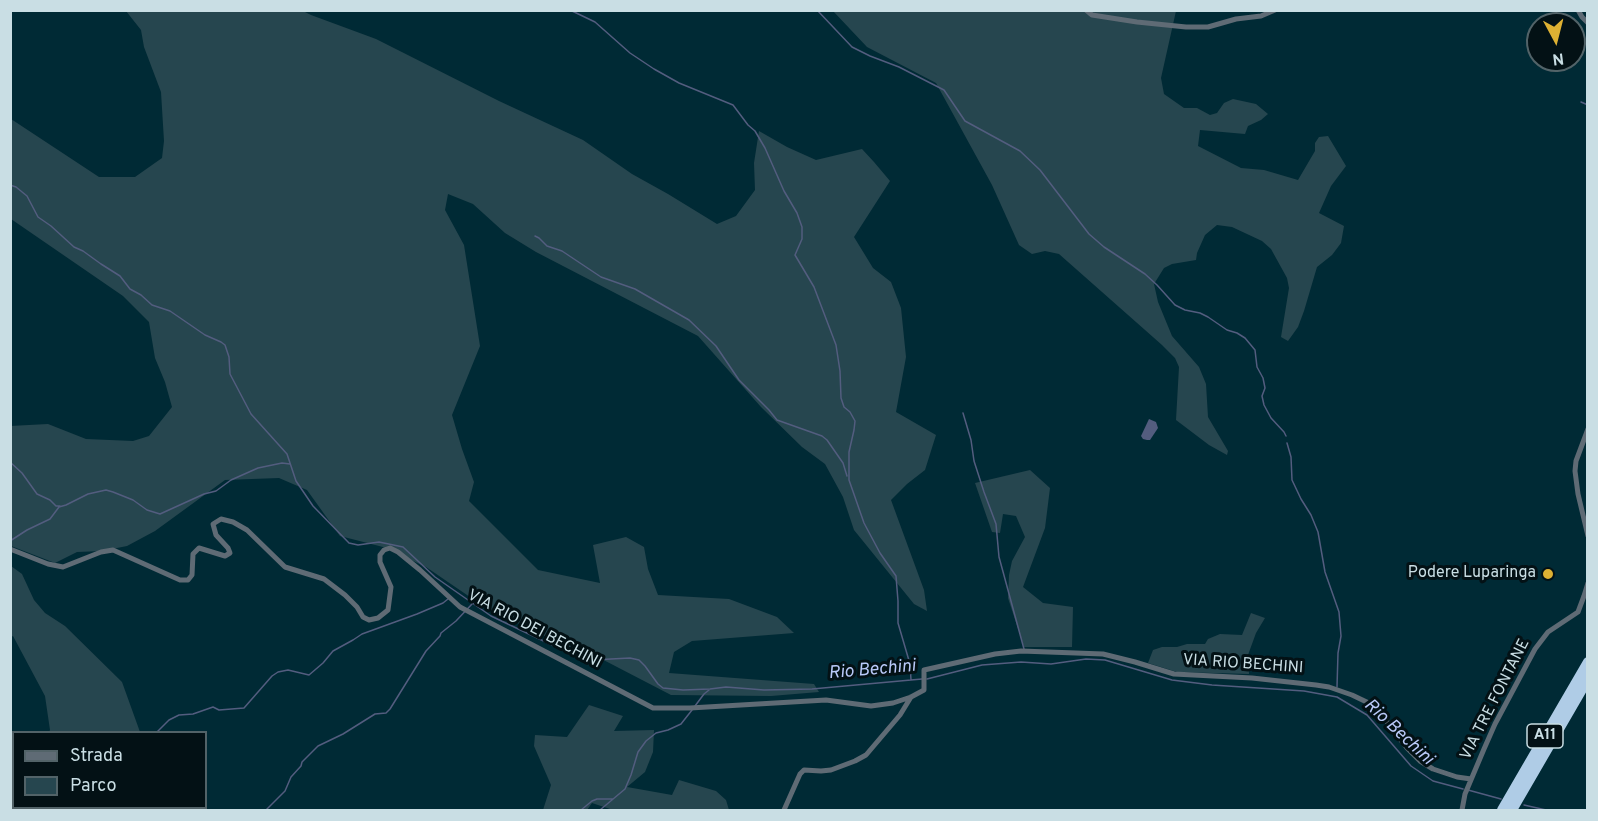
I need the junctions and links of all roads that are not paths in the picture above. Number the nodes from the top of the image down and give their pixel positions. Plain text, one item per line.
1 (1086, 10) edge
2 (1275, 10) edge
3 (1578, 10) edge
4 (1587, 23) edge
5 (1587, 429) edge
6 (1587, 536) edge
7 (10, 549) edge
8 (1587, 583) edge
9 (1587, 662) edge
10 (1587, 679) edge
11 (911, 698) junction
12 (1471, 778) junction
13 (784, 810) edge
14 (1462, 810) edge
15 (1502, 810) edge
16 (1512, 810) edge

1 - 2 street
3 - 4 street
5 - 6 street
7 - 11 street, VIA RIO DEI BECHINI
8 - 12 street, VIA TRE FONTANE
9 - 15 highway, A11
10 - 16 highway, A11
11 - 12 street, VIA RIO BECHINI
11 - 13 street
12 - 14 street, VIA TRE FONTANE

